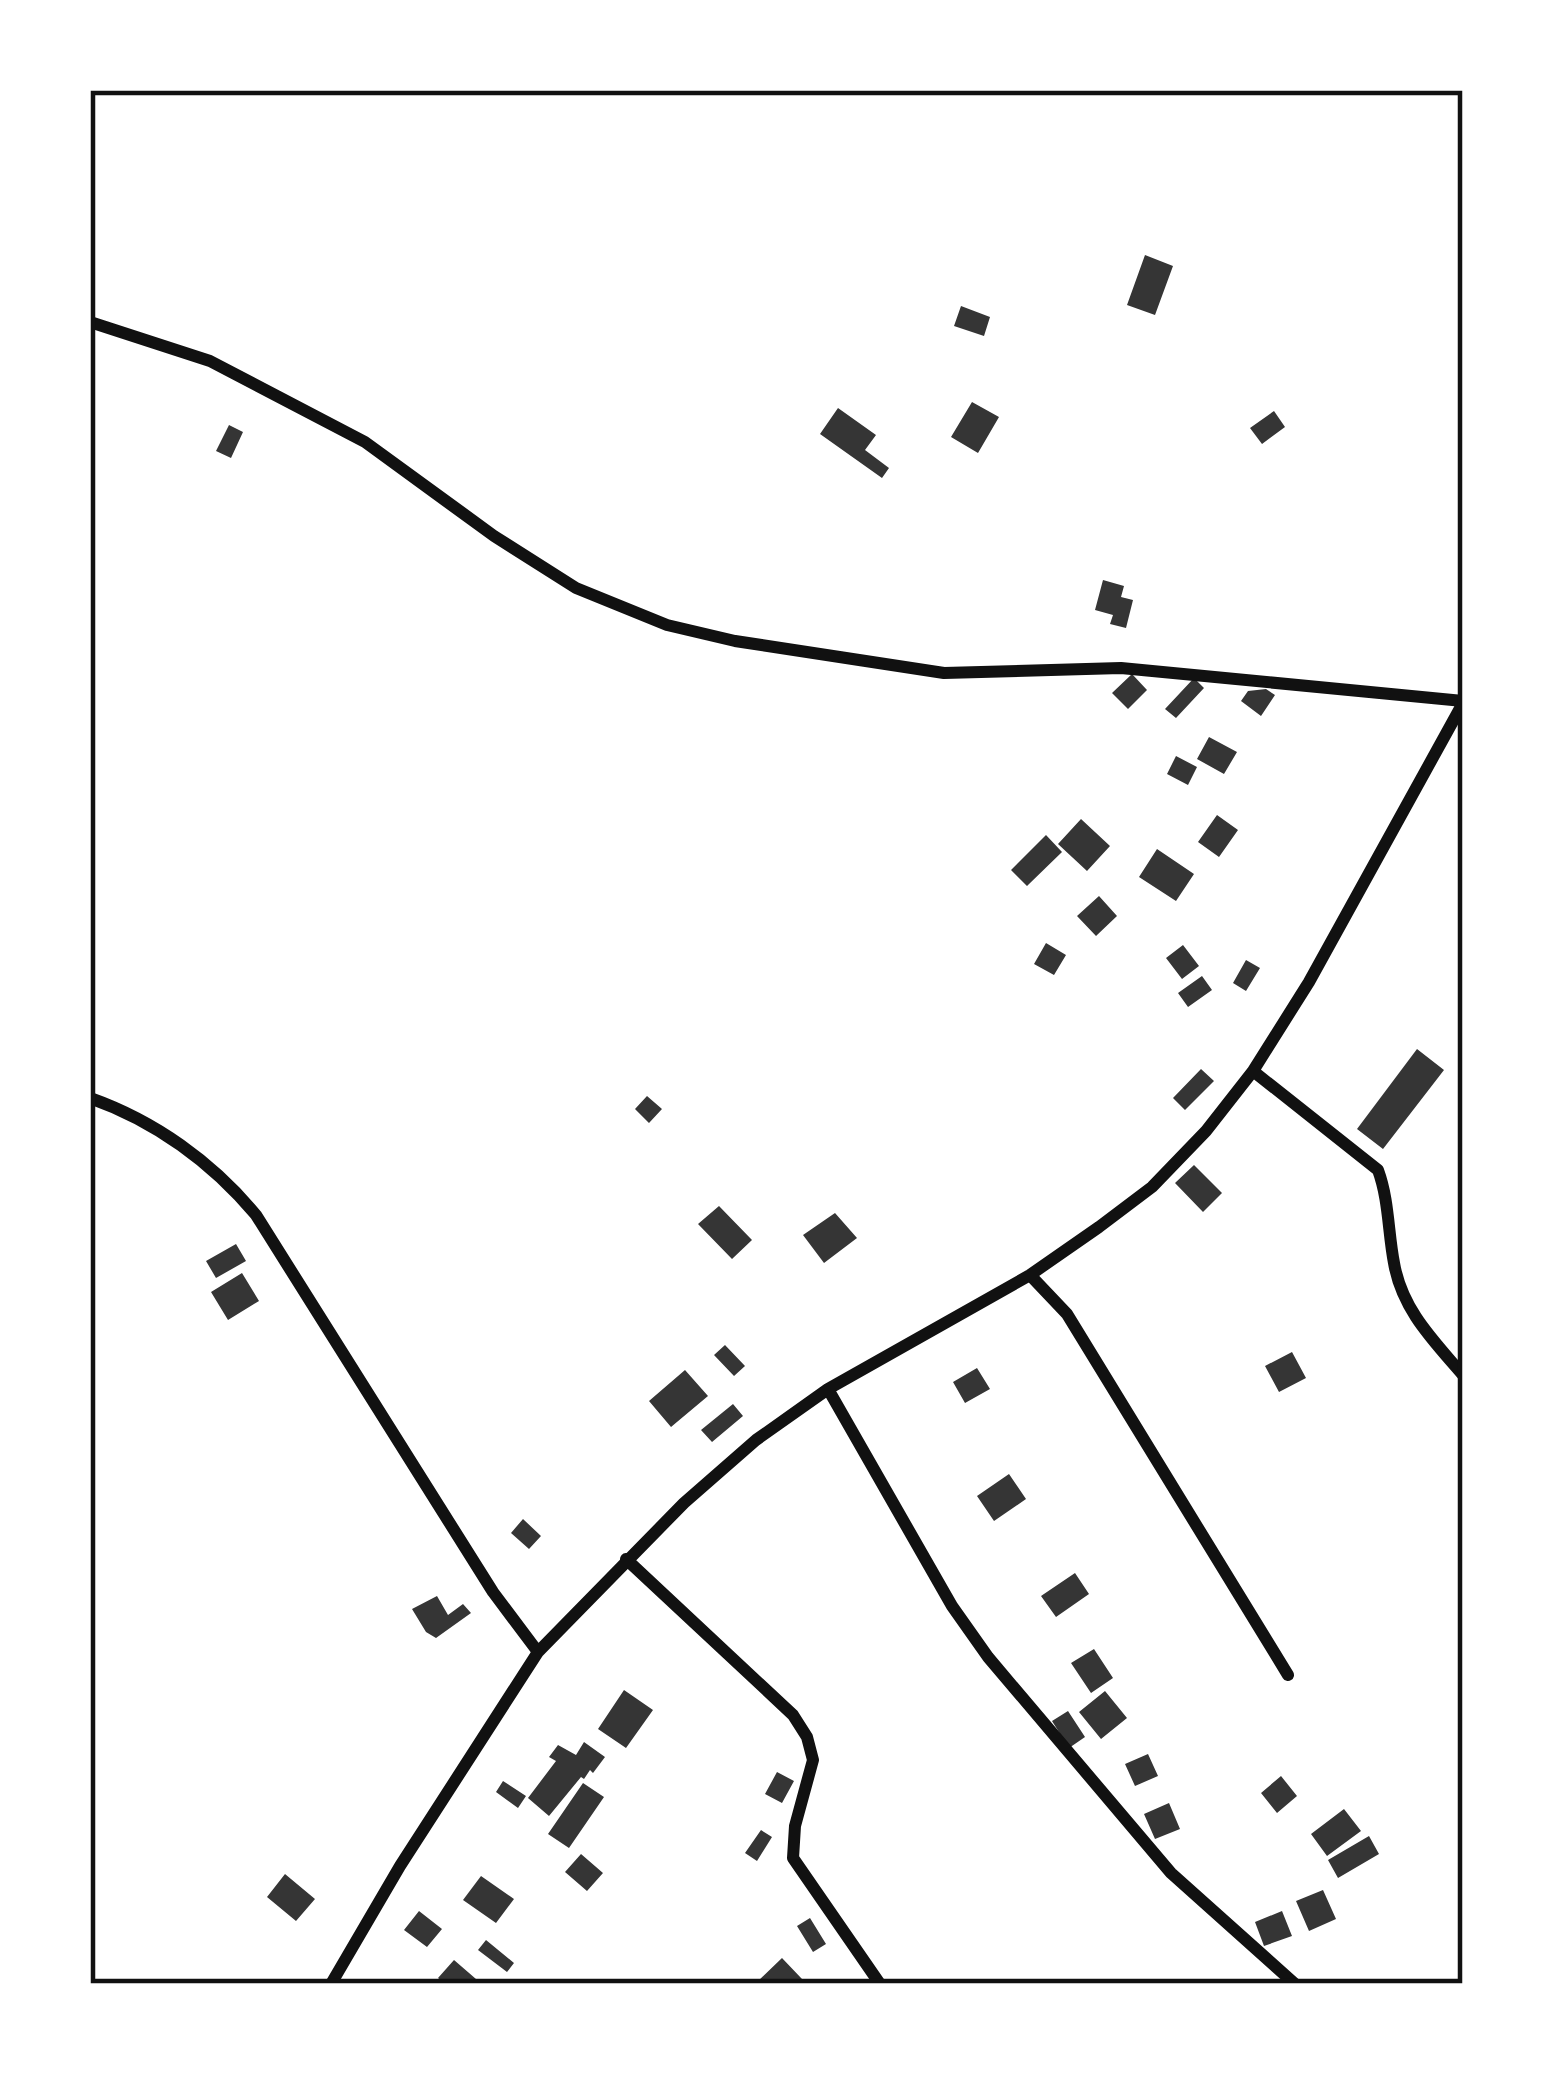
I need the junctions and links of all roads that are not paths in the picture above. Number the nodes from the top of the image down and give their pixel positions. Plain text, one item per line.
1 (90, 322) edge
2 (1463, 702) edge
3 (1253, 1071) junction
4 (90, 1097) edge
5 (1030, 1275) junction
6 (1463, 1376) edge
7 (828, 1389) junction
8 (626, 1559) junction
9 (538, 1652) junction
10 (1288, 1675) dead end
11 (331, 1984) edge
12 (880, 1984) edge
13 (1295, 1984) edge

1 - 2 street
2 - 3 street
3 - 5 street
3 - 6 street
4 - 9 street
5 - 7 street
5 - 10 street
7 - 8 street
7 - 13 street
8 - 9 street
8 - 12 street
9 - 11 street

